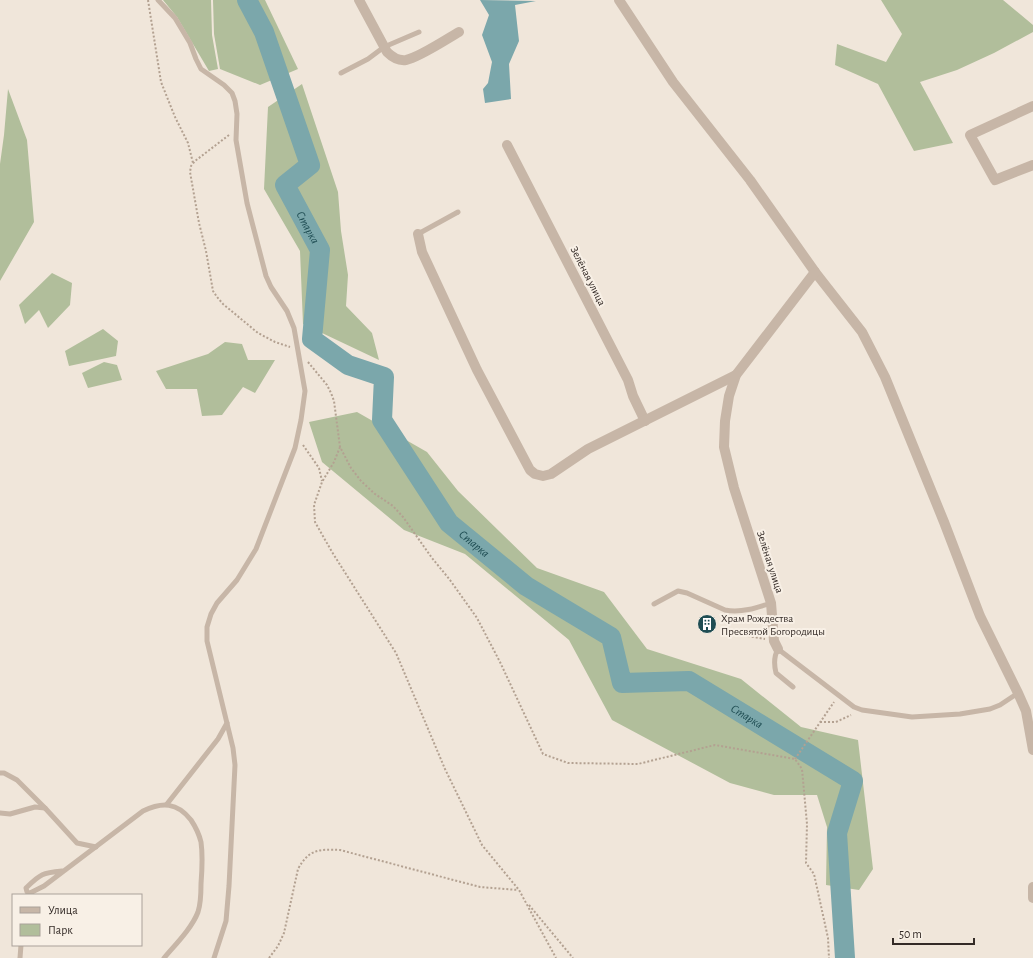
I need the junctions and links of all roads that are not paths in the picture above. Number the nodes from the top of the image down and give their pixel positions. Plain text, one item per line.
1 (158, 0) edge
2 (359, 0) edge
3 (619, 0) edge
4 (419, 32) dead end
5 (459, 32) dead end
6 (384, 47) junction
7 (341, 73) dead end
8 (1033, 106) edge
9 (507, 145) dead end
10 (1033, 165) edge
11 (458, 212) dead end
12 (418, 234) joint
13 (815, 272) junction
14 (736, 375) junction
15 (645, 420) junction
16 (771, 603) junction
17 (654, 604) dead end
18 (776, 645) junction
19 (793, 687) dead end
20 (1018, 693) junction
21 (227, 723) junction
22 (1033, 750) edge
23 (0, 773) edge
24 (167, 804) junction
25 (45, 808) junction
26 (0, 813) edge
27 (96, 847) junction
28 (64, 871) junction
29 (1033, 887) edge
30 (1033, 898) edge
31 (21, 946) edge
32 (20, 958) edge
33 (164, 958) edge
34 (214, 958) edge

1 - 21 lane
2 - 6 street
3 - 13 street
4 - 6 lane
5 - 6 street
6 - 7 lane
8 - 10 street
9 - 15 street, Зелёная улица
11 - 12 lane
12 - 15 street
13 - 14 street, Зелёная улица
13 - 20 street
14 - 15 street
14 - 16 street, Зелёная улица
16 - 17 lane
16 - 18 street, Зелёная улица
18 - 19 lane
18 - 20 lane
20 - 22 street
21 - 24 lane
21 - 34 lane
23 - 25 lane
24 - 27 lane
24 - 33 lane
25 - 26 lane
25 - 27 lane
27 - 28 lane
28 - 28 lane
29 - 30 street
31 - 32 lane

